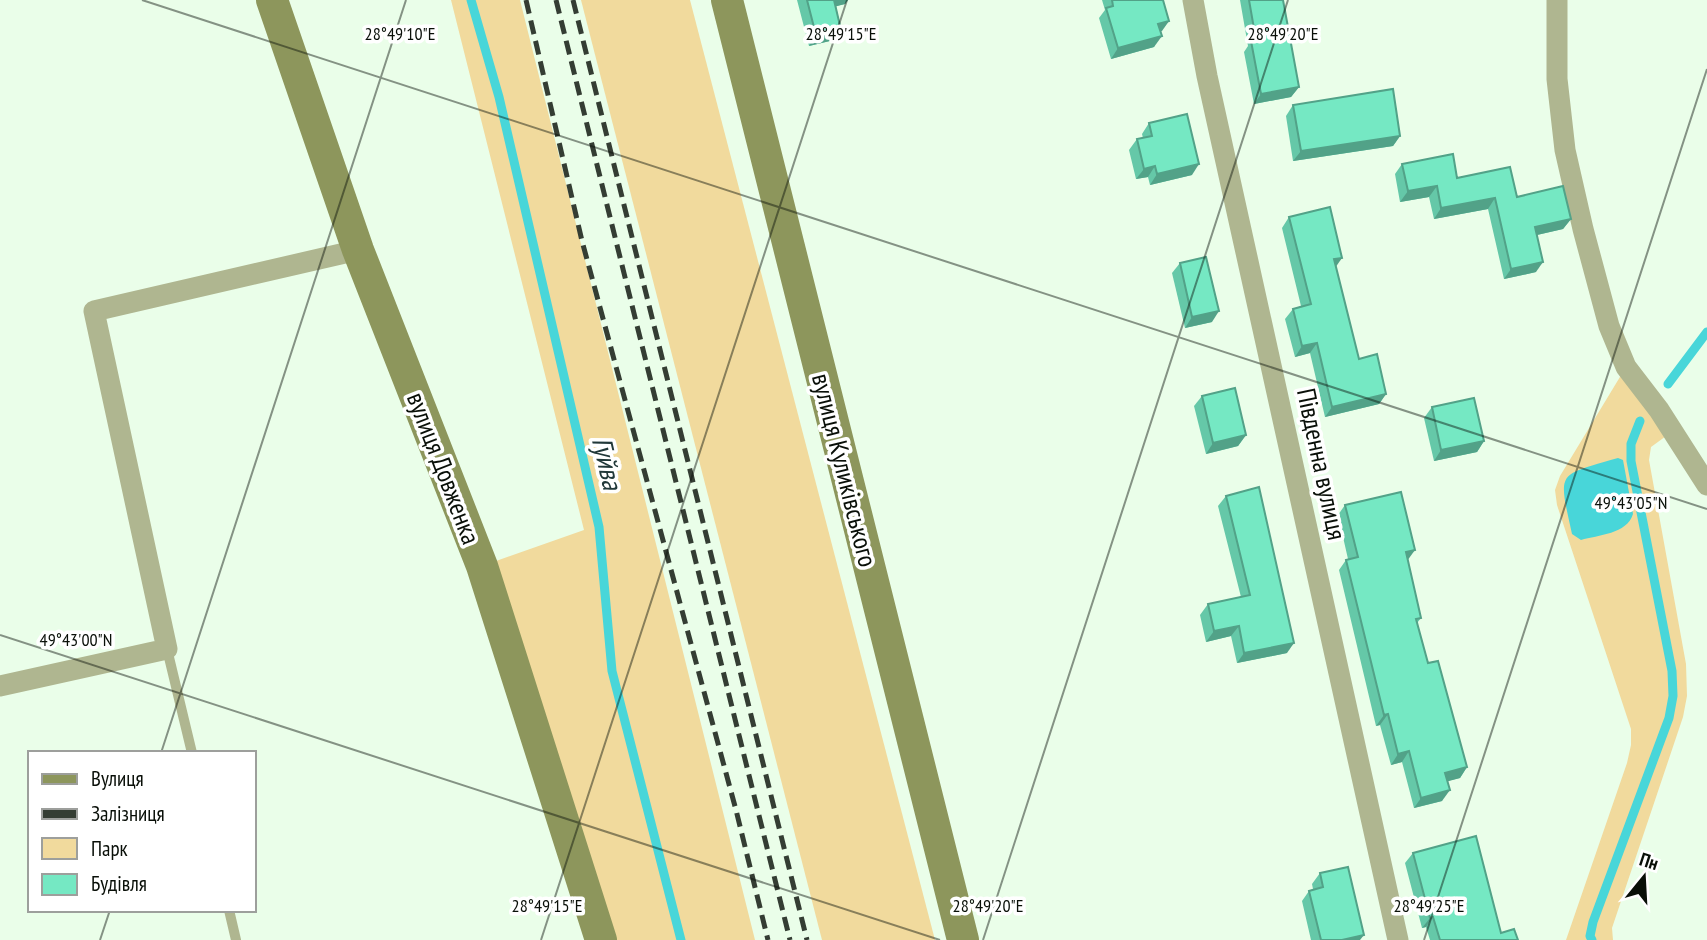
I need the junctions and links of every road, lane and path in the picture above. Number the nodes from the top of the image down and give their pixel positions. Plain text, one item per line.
1 (272, 0) edge
2 (727, 0) edge
3 (1193, 0) edge
4 (1557, 0) edge
5 (358, 250) junction
6 (1707, 485) edge
7 (167, 649) junction
8 (0, 686) edge
9 (192, 751) edge
10 (229, 912) edge
11 (236, 940) edge
12 (601, 940) edge
13 (963, 940) edge
14 (1398, 940) edge

1 - 5 street, вулиця Довженка
2 - 13 street, вулиця Куликівського
3 - 14 street, Південна вулиця
4 - 6 street
5 - 7 street
5 - 12 street, вулиця Довженка
7 - 8 street
7 - 9 lane
10 - 11 lane

